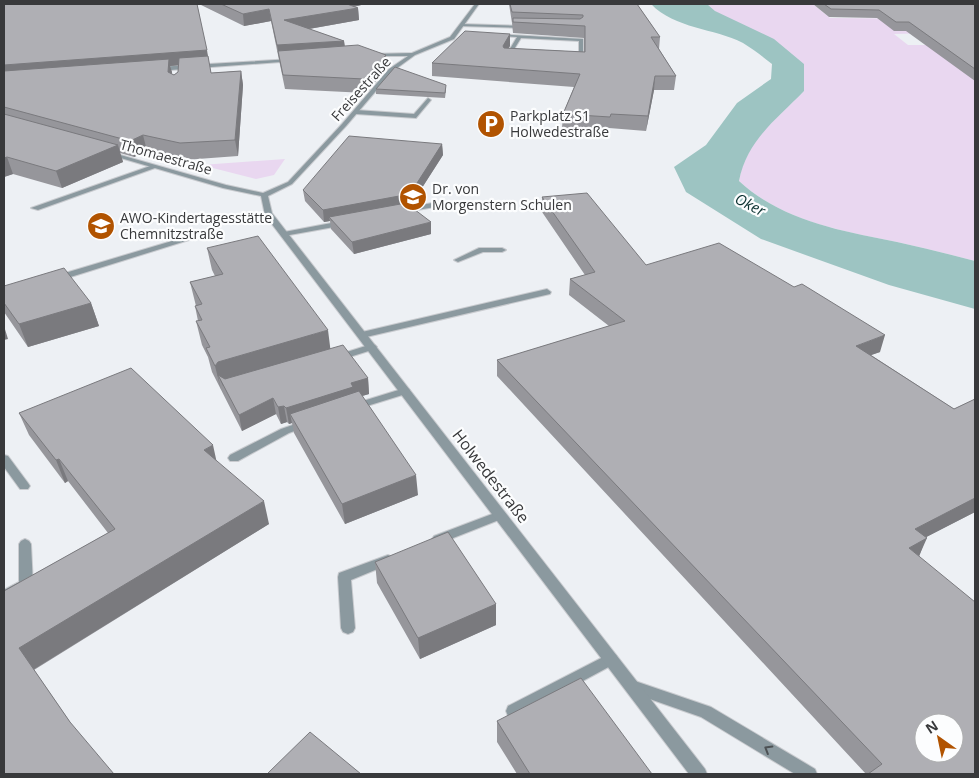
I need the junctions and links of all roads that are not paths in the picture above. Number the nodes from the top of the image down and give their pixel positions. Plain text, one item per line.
1 (477, 4) edge
2 (461, 25) junction
3 (531, 27) edge
4 (492, 35) edge
5 (520, 36) junction
6 (459, 37) edge
7 (452, 38) junction
8 (413, 54) junction
9 (362, 55) edge
10 (515, 59) edge
11 (294, 60) edge
12 (571, 62) edge
13 (176, 68) junction
14 (155, 70) edge
15 (176, 75) edge
16 (428, 100) edge
17 (356, 112) junction
18 (106, 153) edge
19 (153, 166) junction
20 (264, 195) junction
21 (432, 205) dead end
22 (35, 208) dead end
23 (395, 212) edge
24 (350, 221) edge
25 (284, 234) junction
26 (186, 240) dead end
27 (502, 250) dead end
28 (458, 260) dead end
29 (50, 280) edge
30 (547, 292) dead end
31 (362, 335) junction
32 (372, 347) junction
33 (328, 361) edge
34 (405, 391) junction
35 (340, 412) edge
36 (313, 421) edge
37 (234, 458) dead end
38 (4, 459) edge
39 (24, 486) dead end
40 (500, 515) junction
41 (25, 544) dead end
42 (424, 545) edge
43 (398, 556) edge
44 (4, 596) edge
45 (348, 628) dead end
46 (611, 659) junction
47 (632, 686) junction
48 (513, 711) edge
49 (699, 774) edge
50 (809, 774) edge

1 - 2 street
2 - 3 street
2 - 7 street
4 - 5 street
5 - 10 street
5 - 12 street
6 - 7 street, Freisestraße
7 - 8 street, Freisestraße
8 - 9 street
8 - 17 street, Freisestraße
11 - 13 street
13 - 14 street
13 - 15 street
16 - 17 street
17 - 20 street, Freisestraße
18 - 19 street, Thomaestraße
19 - 20 street, Thomaestraße
19 - 22 street
20 - 25 street, Holwedestraße
21 - 23 street
24 - 25 street
25 - 31 street, Holwedestraße
26 - 29 street
27 - 28 street
30 - 31 street
31 - 32 street, Holwedestraße
32 - 33 street
32 - 34 street, Holwedestraße
34 - 35 street
34 - 40 street, Holwedestraße
36 - 37 street
38 - 39 street
40 - 42 street
40 - 46 street, Holwedestraße
41 - 44 street
43 - 45 street
46 - 47 street, Holwedestraße
46 - 48 street
47 - 49 street, Holwedestraße
50 -> 47 street

